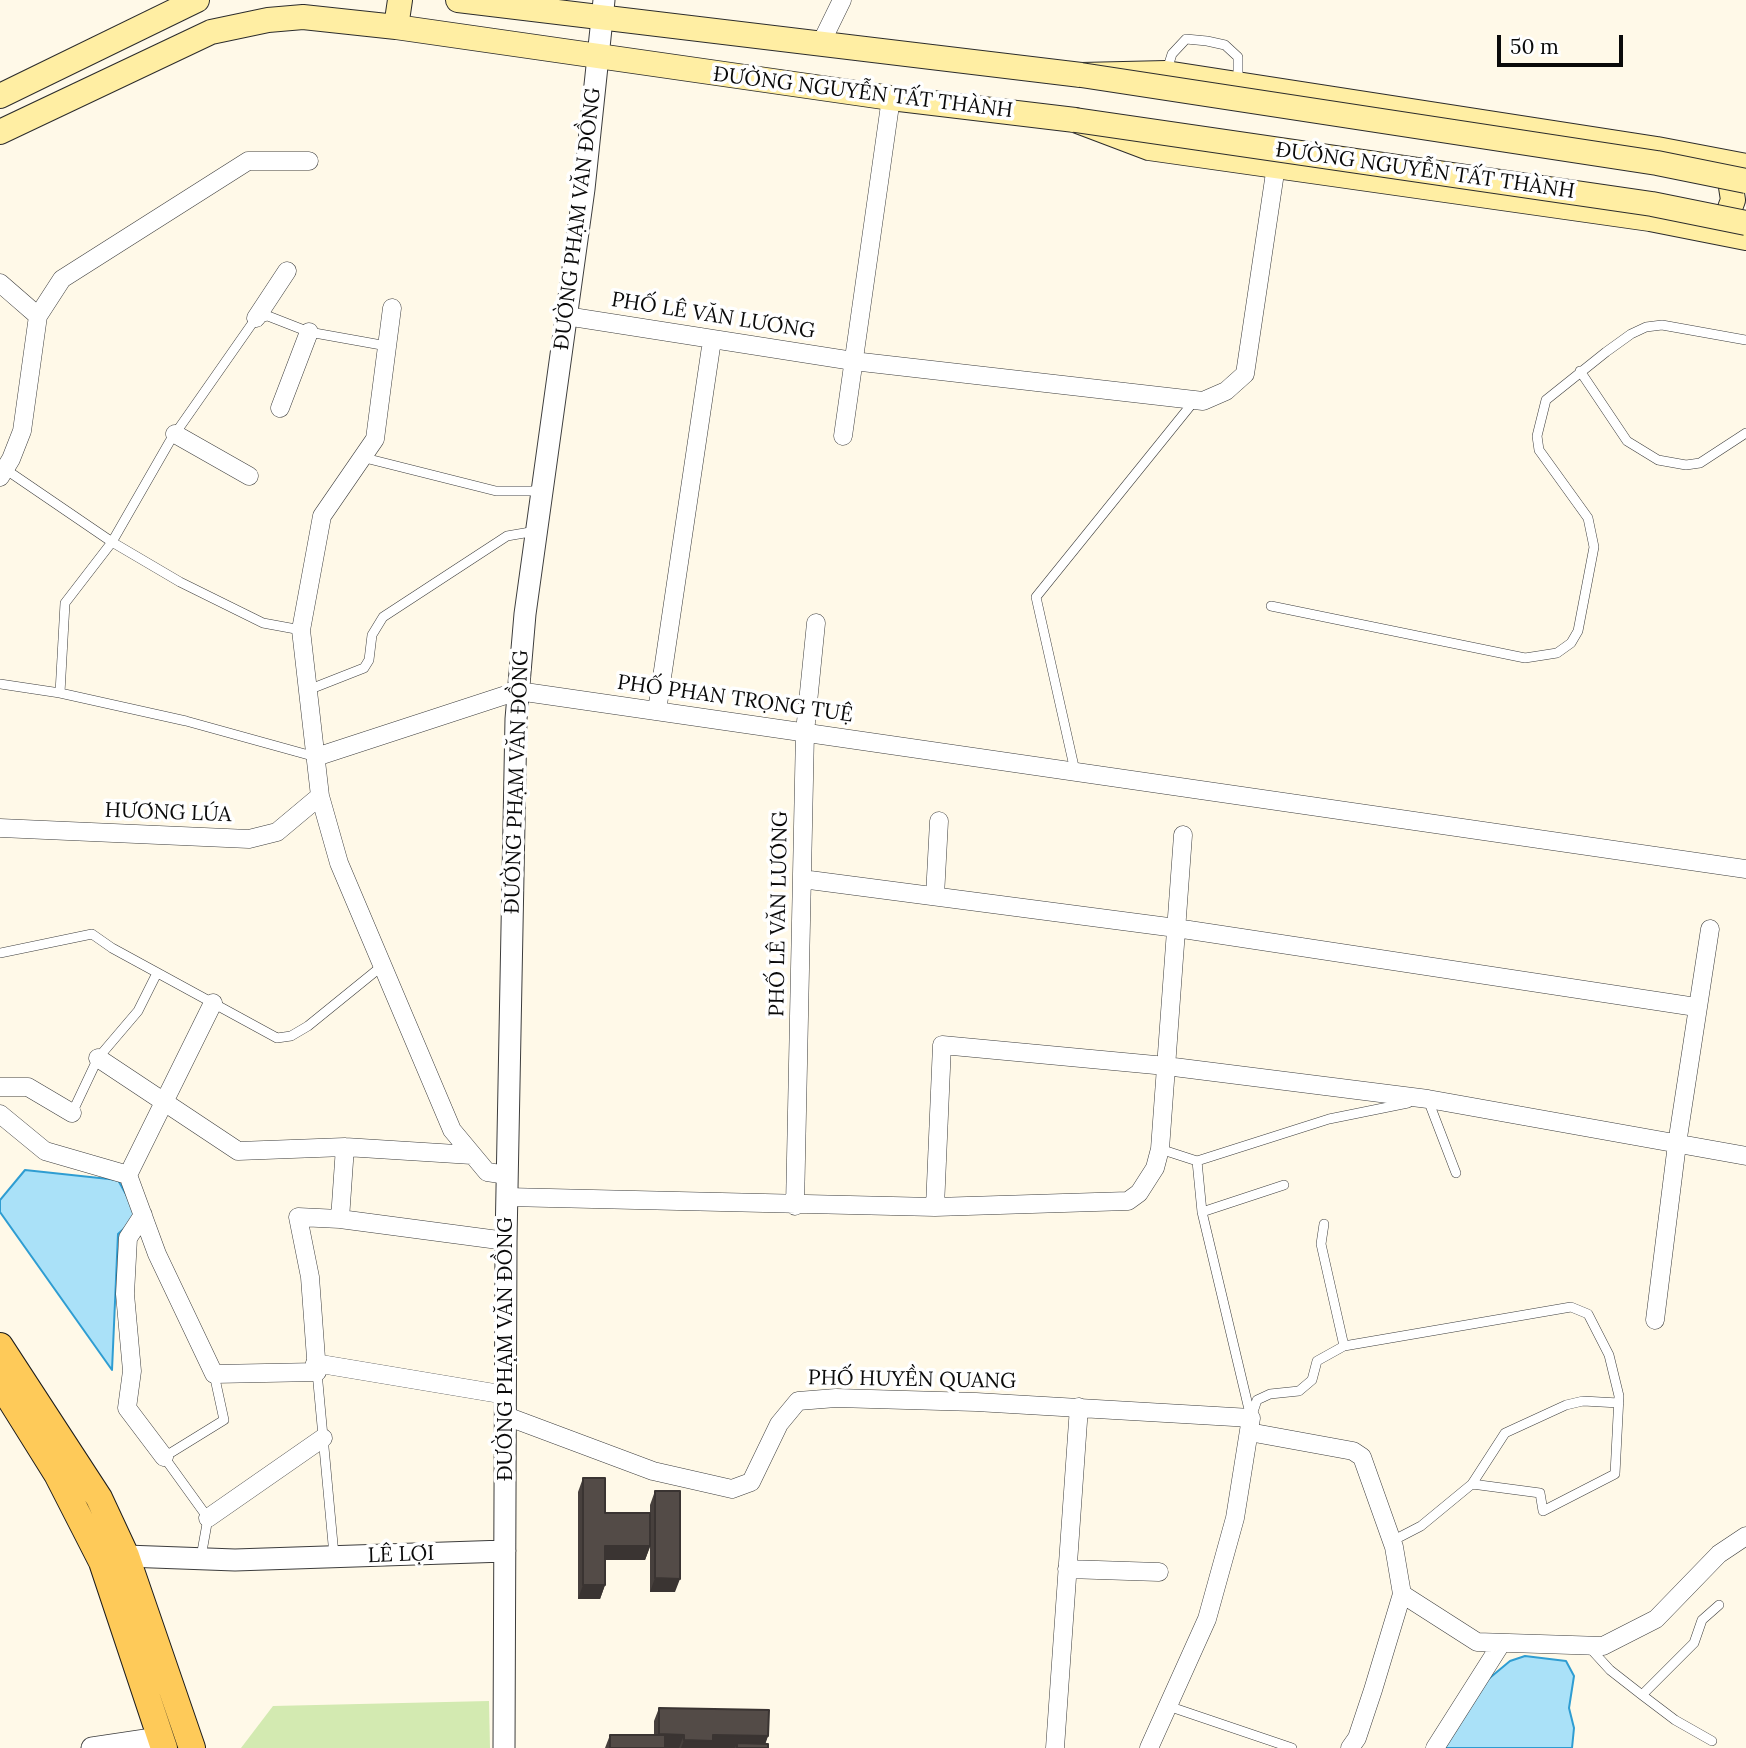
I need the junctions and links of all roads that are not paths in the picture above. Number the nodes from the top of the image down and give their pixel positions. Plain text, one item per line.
1 (197, 0) edge
2 (400, 0) edge
3 (458, 0) edge
4 (842, 0) edge
5 (604, 9) edge
6 (396, 27) junction
7 (821, 43) junction
8 (599, 58) junction
9 (1166, 73) junction
10 (1081, 75) junction
11 (1237, 83) junction
12 (0, 96) edge
13 (891, 99) junction
14 (1075, 120) junction
15 (0, 132) edge
16 (309, 161) dead end
17 (1717, 161) junction
18 (1276, 166) junction
19 (1746, 166) edge
20 (1746, 181) edge
21 (1746, 223) edge
22 (1712, 230) junction
23 (1746, 238) edge
24 (287, 271) dead end
25 (0, 283) edge
26 (392, 308) dead end
27 (38, 316) junction
28 (566, 316) junction
29 (256, 318) junction
30 (309, 332) junction
31 (712, 340) junction
32 (1746, 340) edge
33 (387, 345) junction
34 (853, 361) junction
35 (1580, 371) junction
36 (1195, 400) junction
37 (280, 408) dead end
38 (1746, 433) edge
39 (175, 434) junction
40 (843, 436) dead end
41 (361, 457) junction
42 (3, 473) edge
43 (249, 475) dead end
44 (542, 491) junction
45 (536, 531) junction
46 (112, 542) junction
47 (1271, 606) dead end
48 (816, 623) dead end
49 (301, 629) junction
50 (0, 684) edge
51 (308, 690) junction
52 (518, 691) junction
53 (60, 693) junction
54 (657, 711) junction
55 (805, 732) junction
56 (316, 757) junction
57 (1074, 771) junction
58 (320, 796) junction
59 (939, 821) dead end
60 (0, 828) edge
61 (1183, 835) dead end
62 (1746, 869) edge
63 (802, 879) junction
64 (935, 897) junction
65 (1176, 928) junction
66 (1710, 929) dead end
67 (0, 953) edge
68 (382, 967) junction
69 (157, 973) junction
70 (213, 1003) junction
71 (1696, 1007) junction
72 (98, 1058) junction
73 (1166, 1066) junction
74 (0, 1087) edge
75 (1428, 1099) junction
76 (164, 1102) junction
77 (72, 1113) joint
78 (0, 1114) edge
79 (1677, 1144) junction
80 (345, 1147) junction
81 (1160, 1149) junction
82 (472, 1155) junction
83 (1745, 1156) edge
84 (1197, 1161) junction
85 (1456, 1173) dead end
86 (128, 1175) junction
87 (507, 1175) junction
88 (1284, 1185) dead end
89 (507, 1197) junction
90 (795, 1206) junction
91 (935, 1207) junction
92 (1202, 1212) junction
93 (143, 1215) junction
94 (340, 1219) junction
95 (1324, 1224) dead end
96 (506, 1241) junction
97 (1655, 1320) dead end
98 (0, 1346) edge
99 (1344, 1346) junction
100 (316, 1368) junction
101 (214, 1374) junction
102 (0, 1383) edge
103 (506, 1395) junction
104 (1619, 1403) junction
105 (1079, 1407) junction
106 (506, 1416) junction
107 (1250, 1425) junction
108 (323, 1438) junction
109 (164, 1457) junction
110 (1472, 1484) junction
111 (208, 1518) junction
112 (1746, 1536) edge
113 (1392, 1541) junction
114 (505, 1551) junction
115 (334, 1557) junction
116 (114, 1559) junction
117 (201, 1559) junction
118 (1067, 1569) junction
119 (1159, 1572) dead end
120 (1402, 1594) junction
121 (1719, 1605) dead end
122 (1501, 1644) junction
123 (1588, 1646) junction
124 (1642, 1695) junction
125 (1168, 1706) junction
126 (1712, 1741) dead end
127 (162, 1743) edge
128 (131, 1745) edge
129 (92, 1748) edge
130 (192, 1748) edge
131 (505, 1748) edge
132 (1055, 1748) edge
133 (1149, 1748) edge
134 (1292, 1748) edge
135 (1350, 1748) edge
136 (1435, 1748) edge

1 - 12 main road
2 - 6 main road
3 - 5 main road, ĐƯỜNG NGUYỄN TẤT THÀNH
4 - 7 street
5 - 7 main road, ĐƯỜNG NGUYỄN TẤT THÀNH
5 - 8 street, ĐƯỜNG PHẠM VĂN ĐỒNG
6 - 8 main road, ĐƯỜNG NGUYỄN TẤT THÀNH
6 - 15 main road, ĐƯỜNG NGUYỄN TẤT THÀNH
7 - 10 main road, ĐƯỜNG NGUYỄN TẤT THÀNH
8 - 13 main road, ĐƯỜNG NGUYỄN TẤT THÀNH
8 - 28 street, ĐƯỜNG PHẠM VĂN ĐỒNG
9 - 10 main road
9 - 11 main road
9 - 11 lane
10 - 20 main road, ĐƯỜNG NGUYỄN TẤT THÀNH, bridge
11 - 17 main road
13 - 14 main road, ĐƯỜNG NGUYỄN TẤT THÀNH
13 - 34 street
14 - 18 main road
14 - 21 main road, ĐƯỜNG NGUYỄN TẤT THÀNH, bridge
16 - 27 street
17 - 19 main road
17 - 22 main road
18 - 22 main road
18 - 36 street
22 - 23 main road
24 - 29 street
25 - 27 street
26 - 33 street
27 - 42 street
28 - 31 street, PHỐ LÊ VĂN LƯƠNG
28 - 44 street, ĐƯỜNG PHẠM VĂN ĐỒNG
29 - 30 lane
29 - 39 lane
30 - 33 lane
30 - 37 street
31 - 34 street, PHỐ LÊ VĂN LƯƠNG
31 - 54 street
32 - 35 lane
33 - 41 street
34 - 36 street, PHỐ LÊ VĂN LƯƠNG
34 - 40 street
35 - 38 lane
35 - 47 lane
36 - 57 lane
39 - 43 street
39 - 46 lane
41 - 44 lane
41 - 49 street
42 - 46 lane
44 - 45 street, ĐƯỜNG PHẠM VĂN ĐỒNG
45 - 51 lane
45 - 52 street, ĐƯỜNG PHẠM VĂN ĐỒNG
46 - 49 lane
46 - 53 lane
48 - 55 street, PHỐ LÊ VĂN LƯƠNG
49 - 51 street
50 - 53 lane
51 - 56 street
52 - 54 street, PHỐ PHAN TRỌNG TUỆ
52 - 56 street
52 - 87 street, ĐƯỜNG PHẠM VĂN ĐỒNG
53 - 56 lane
54 - 55 street, PHỐ PHAN TRỌNG TUỆ
55 - 57 street, PHỐ PHAN TRỌNG TUỆ
55 - 63 street, PHỐ LÊ VĂN LƯƠNG
56 - 58 street
57 - 62 street, PHỐ PHAN TRỌNG TUỆ
58 - 60 street, HƯƠNG LÚA
58 - 68 street
59 - 64 street
61 - 65 street
63 - 64 street
63 - 90 street, PHỐ LÊ VĂN LƯƠNG
64 - 65 street
65 - 71 street
65 - 73 street
66 - 71 street
67 - 69 lane
68 - 70 lane
68 - 82 street
69 - 70 lane
69 - 72 lane
70 - 76 street
71 - 79 street
72 - 76 street
72 - 77 lane
73 - 75 street
73 - 81 street
73 - 91 street
74 - 77 street
75 - 79 street
75 - 84 lane
75 - 85 lane
76 - 80 street
76 - 86 street
78 - 86 street
79 - 83 street
79 - 97 street
80 - 82 street
80 - 94 street
81 - 84 lane
81 - 91 street
82 - 87 street
84 - 92 lane
86 - 93 street
87 - 89 street, ĐƯỜNG PHẠM VĂN ĐỒNG
88 - 92 lane
89 - 90 street
89 - 96 street, ĐƯỜNG PHẠM VĂN ĐỒNG
90 - 91 street
92 - 107 lane
93 - 101 street
93 - 109 street
94 - 96 street
94 - 100 street
95 - 99 lane
96 - 103 street, ĐƯỜNG PHẠM VĂN ĐỒNG
98 - 116 main road
99 - 104 lane
99 - 107 lane
100 - 101 street
100 - 103 street
100 - 108 lane
101 - 109 lane
102 - 116 main road
103 - 106 street, ĐƯỜNG PHẠM VĂN ĐỒNG
104 - 110 lane
104 - 110 lane
105 - 106 street, PHỐ HUYỀN QUANG
105 - 107 street, PHỐ HUYỀN QUANG
105 - 118 street
106 - 114 street, ĐƯỜNG PHẠM VĂN ĐỒNG
107 - 113 street, PHỐ HUYỀN QUANG
107 - 125 street
108 - 111 street
108 - 115 lane
109 - 111 lane
110 - 113 lane
111 - 117 lane
112 - 123 street
113 - 120 street
114 - 115 street, LÊ LỢI
114 - 131 street
115 - 117 street, LÊ LỢI
116 - 117 street, LÊ LỢI
116 - 127 main road
116 - 130 main road
118 - 119 street
118 - 132 street
120 - 122 street
120 - 135 street
121 - 124 lane
122 - 123 street
122 - 136 street
123 - 124 lane
124 - 126 lane
125 - 133 street
125 - 134 lane
127 - 128 street
128 - 129 street

